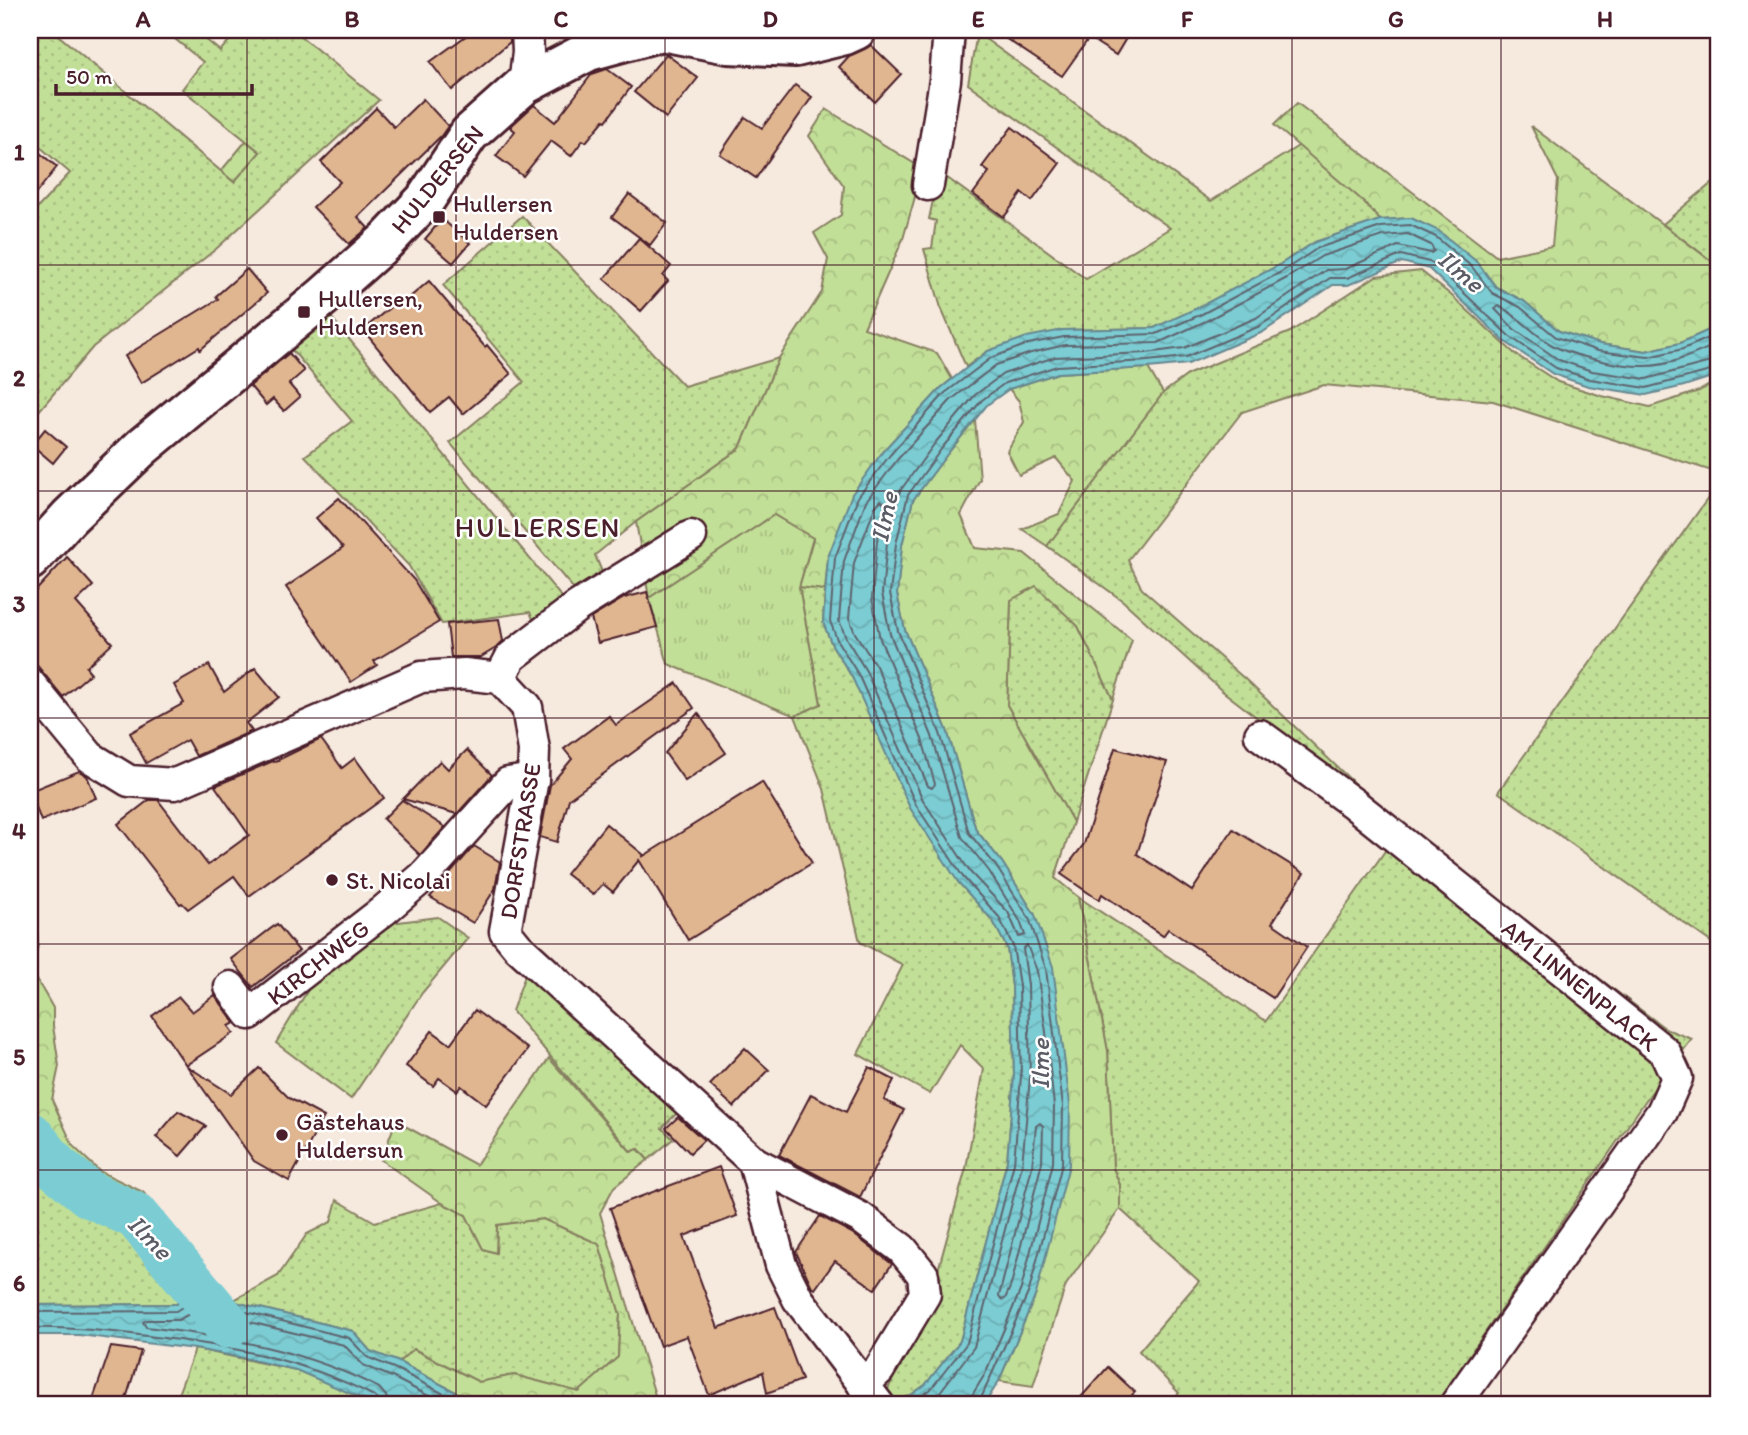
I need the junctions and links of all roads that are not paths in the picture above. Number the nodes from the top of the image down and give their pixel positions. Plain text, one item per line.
1 (527, 30) edge
2 (856, 30) edge
3 (949, 30) edge
4 (661, 31) edge
5 (524, 85) junction
6 (928, 185) dead end
7 (691, 536) dead end
8 (30, 560) edge
9 (500, 678) junction
10 (30, 684) edge
11 (1260, 735) dead end
12 (533, 779) junction
13 (230, 987) dead end
14 (754, 1163) junction
15 (872, 1397) edge
16 (1455, 1405) edge

1 - 5 street
2 - 4 street, HULDERSEN
3 - 6 street
4 - 5 street, HULDERSEN
5 - 8 street, HULDERSEN
7 - 9 street
9 - 10 street
9 - 12 street, DORFSTRASSE
11 - 16 street, AM LINNENPLACK
12 - 13 street, KIRCHWEG
12 - 14 street, DORFSTRASSE
14 - 15 street
14 - 15 street

